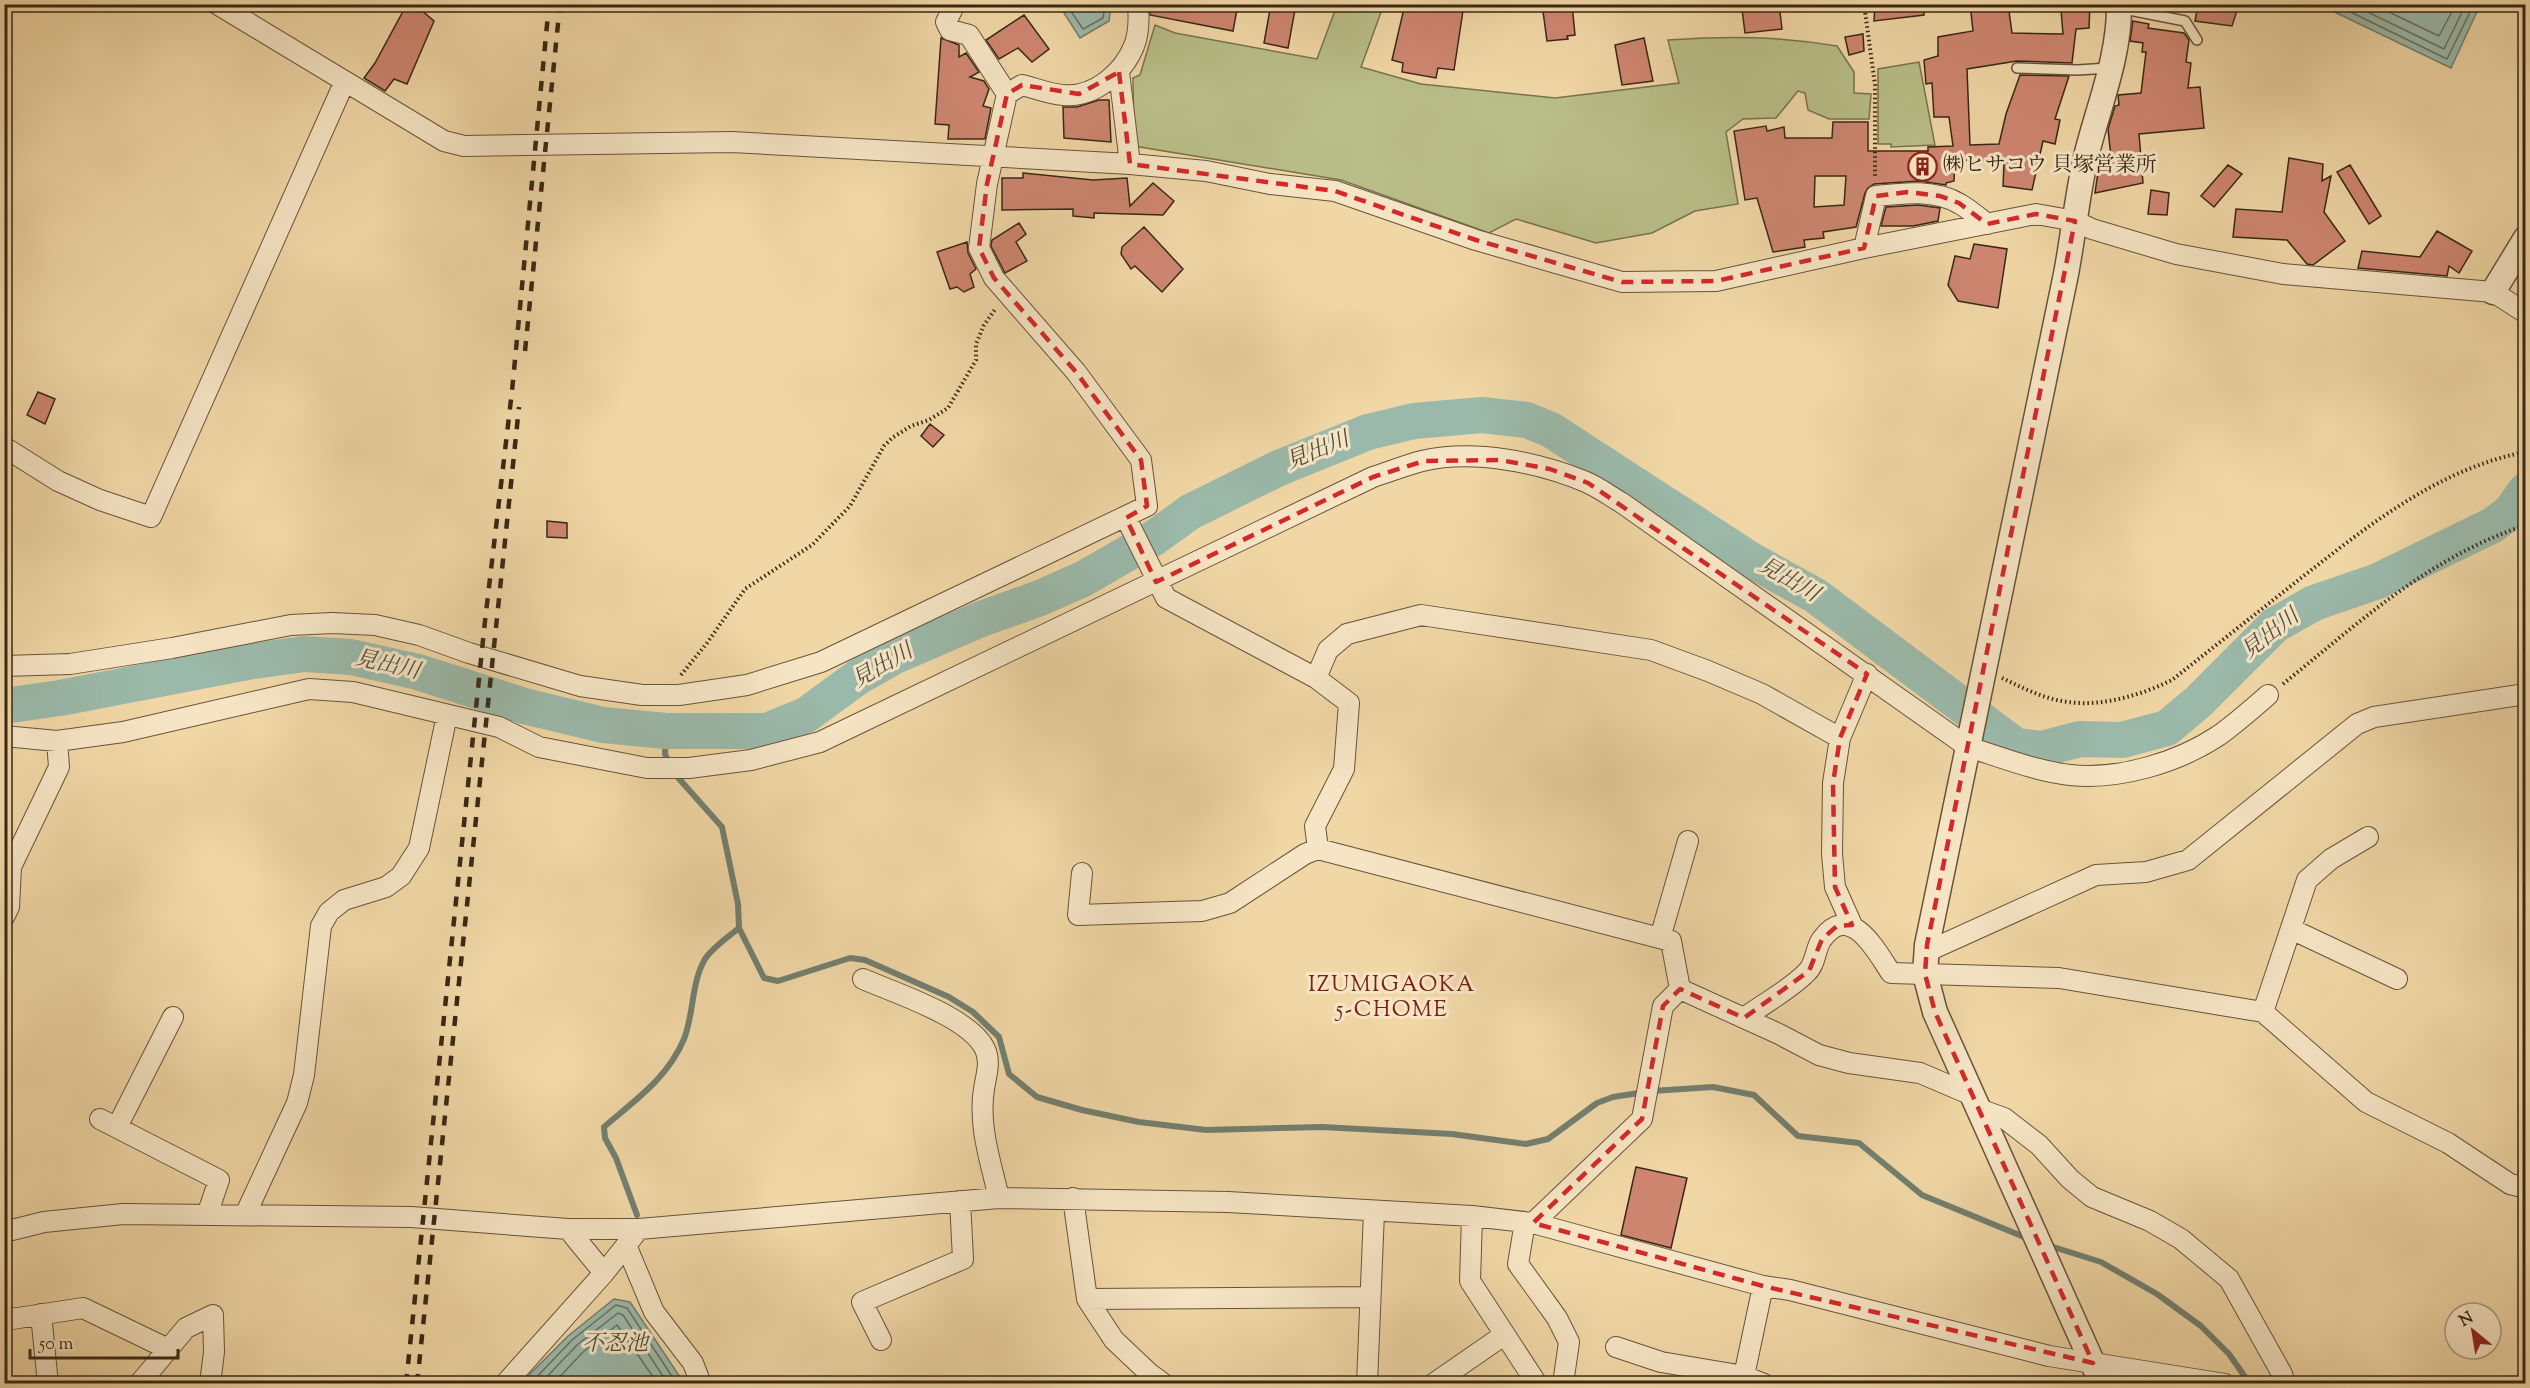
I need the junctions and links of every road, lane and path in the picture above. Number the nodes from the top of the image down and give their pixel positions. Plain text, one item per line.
1 (217, 4) edge
2 (955, 4) edge
3 (1138, 4) edge
4 (1864, 4) edge
5 (2119, 6) edge
6 (2197, 40) dead end
7 (2017, 68) dead end
8 (2111, 68) junction
9 (1119, 72) junction
10 (344, 83) junction
11 (1007, 94) junction
12 (995, 156) junction
13 (1130, 164) junction
14 (1876, 196) junction
15 (2076, 221) junction
16 (1987, 224) junction
17 (2526, 238) edge
18 (1864, 248) junction
19 (2493, 292) junction
20 (1008, 293) junction
21 (2526, 313) edge
22 (4, 447) edge
23 (2526, 452) edge
24 (1126, 518) junction
25 (2526, 525) edge
26 (1156, 582) junction
27 (4, 666) edge
28 (1985, 670) junction
29 (1867, 674) junction
30 (1316, 678) junction
31 (2526, 694) edge
32 (665, 695) junction
33 (2268, 695) joint
34 (447, 715) junction
35 (4, 736) edge
36 (1840, 738) junction
37 (57, 741) junction
38 (1968, 747) junction
39 (2368, 837) dead end
40 (1688, 841) dead end
41 (1318, 849) junction
42 (1082, 873) dead end
43 (4, 917) edge
44 (1852, 925) junction
45 (2291, 929) junction
46 (1660, 938) junction
47 (1926, 963) junction
48 (863, 979) dead end
49 (2397, 979) dead end
50 (1680, 989) junction
51 (2263, 1012) junction
52 (173, 1017) dead end
53 (1744, 1018) junction
54 (1977, 1102) junction
55 (2526, 1188) edge
56 (999, 1198) junction
57 (1073, 1198) junction
58 (960, 1200) junction
59 (1374, 1212) junction
60 (207, 1215) junction
61 (245, 1215) junction
62 (1472, 1216) junction
63 (1529, 1222) junction
64 (568, 1229) junction
65 (639, 1229) junction
66 (4, 1232) edge
67 (626, 1245) junction
68 (604, 1273) junction
69 (1763, 1287) junction
70 (1370, 1297) junction
71 (1087, 1299) junction
72 (4, 1314) edge
73 (41, 1314) junction
74 (1504, 1335) junction
75 (881, 1340) dead end
76 (1616, 1347) dead end
77 (168, 1349) junction
78 (2098, 1373) edge
79 (1695, 1376) edge
80 (1744, 1376) junction
81 (1152, 1380) edge
82 (48, 1383) edge
83 (139, 1383) edge
84 (210, 1383) edge
85 (505, 1383) edge
86 (701, 1383) edge
87 (1367, 1383) edge
88 (1433, 1383) edge
89 (1536, 1383) edge
90 (1563, 1383) edge
91 (1764, 1383) edge
92 (2225, 1383) edge
93 (2285, 1383) edge

1 - 10 street
2 - 11 street
3 - 9 street
4 - 14 path
5 - 6 lane
5 - 8 street
7 - 8 lane
8 - 15 street
9 - 11 street
9 - 13 street
10 - 12 street
10 - 22 street
11 - 12 street
12 - 13 street
12 - 20 street
13 - 18 street
14 - 16 street
14 - 18 street
15 - 16 street
15 - 19 street
15 - 28 street
16 - 18 street
17 - 19 street
19 - 21 street
20 - 24 street
20 - 32 path
23 - 28 path
24 - 26 street
24 - 32 street
25 - 33 path
26 - 29 street
26 - 30 street
26 - 34 street
27 - 32 street
28 - 38 street
29 - 36 street
29 - 38 street
30 - 36 street
30 - 41 street
31 - 47 street
33 - 38 street
34 - 37 street
34 - 61 street
35 - 37 street
36 - 44 street
37 - 43 street
38 - 47 street
39 - 45 street
40 - 46 street
41 - 42 street
41 - 46 street
44 - 47 street
44 - 53 street
45 - 49 street
45 - 51 street
46 - 50 street
47 - 51 street
47 - 54 street
48 - 56 street
50 - 53 street
50 - 63 street
51 - 55 street
52 - 60 street
53 - 54 street
54 - 78 street
54 - 93 street
56 - 57 street
56 - 58 street
57 - 59 street
57 - 71 street
58 - 65 street
58 - 75 street
59 - 62 street
59 - 70 street
60 - 61 street
60 - 66 street
61 - 64 street
62 - 63 street
62 - 74 street
63 - 69 street
63 - 90 street
64 - 65 street
64 - 68 street
65 - 67 street
67 - 68 street
67 - 86 street
68 - 85 street
69 - 78 street
69 - 80 street
70 - 71 street
70 - 87 street
71 - 81 street
72 - 73 street
73 - 77 street
73 - 82 street
74 - 88 street
74 - 89 street
76 - 79 street
77 - 83 street
77 - 84 street
78 - 92 street
79 - 80 street
80 - 91 street

